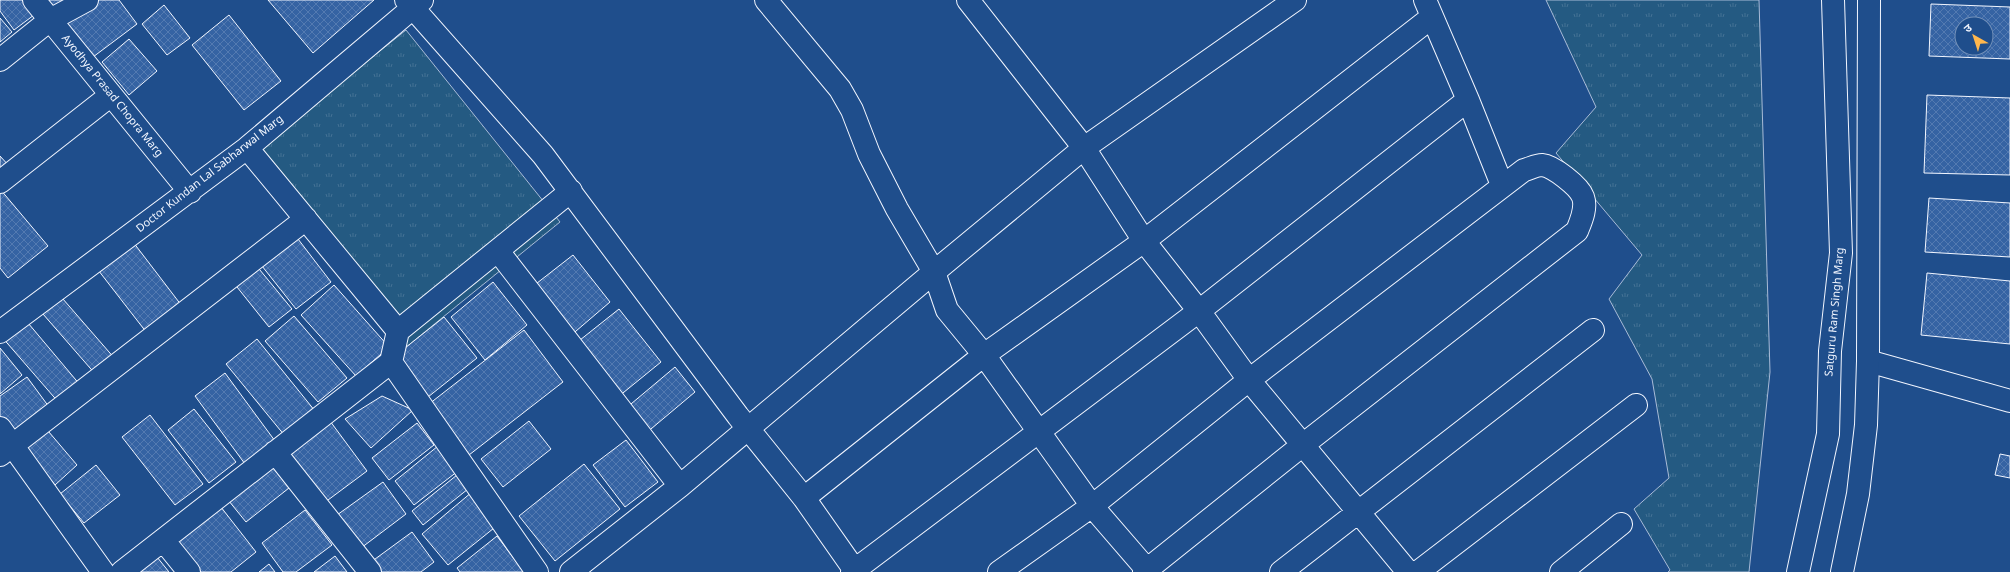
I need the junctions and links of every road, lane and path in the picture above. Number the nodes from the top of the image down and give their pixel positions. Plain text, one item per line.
1 (34, 0) edge
2 (86, 0) edge
3 (766, 0) edge
4 (968, 0) edge
5 (1295, 0) edge
6 (1833, 0) edge
7 (1869, 0) edge
8 (413, 2) edge
9 (1428, 8) edge
10 (50, 20) junction
11 (0, 60) edge
12 (111, 95) junction
13 (1468, 100) junction
14 (247, 148) junction
15 (1084, 148) junction
16 (0, 182) edge
17 (1502, 185) junction
18 (190, 192) junction
19 (571, 192) junction
20 (306, 219) junction
21 (1144, 241) junction
22 (498, 251) junction
23 (934, 272) junction
24 (1200, 311) junction
25 (1593, 330) dead end
26 (398, 331) junction
27 (0, 332) edge
28 (984, 355) junction
29 (1868, 361) junction
30 (390, 362) junction
31 (1249, 380) junction
32 (2010, 401) edge
33 (1636, 405) dead end
34 (749, 427) junction
35 (0, 428) edge
36 (1038, 432) junction
37 (1304, 444) junction
38 (6, 450) edge
39 (275, 452) junction
40 (680, 486) junction
41 (804, 498) junction
42 (1092, 506) junction
43 (1359, 511) junction
44 (1621, 524) dead end
45 (164, 541) junction
46 (854, 571) edge
47 (1147, 571) edge
48 (103, 572) edge
49 (122, 572) edge
50 (189, 572) edge
51 (370, 572) edge
52 (537, 572) edge
53 (571, 572) edge
54 (999, 572) edge
55 (1281, 572) edge
56 (1408, 572) edge
57 (1418, 572) edge
58 (1561, 572) edge
59 (1798, 572) edge
60 (1842, 572) edge

1 - 10 street, Ayodhya Prasad Chopra Marg
2 - 10 street
3 - 23 street
4 - 15 street
5 - 15 street
6 - 59 street, Satguru Ram Singh Marg
7 - 29 street
8 - 14 street, Doctor Kundan Lal Sabharwal Marg
8 - 19 street
9 - 13 street
9 - 21 street
10 - 11 street
10 - 12 street, Ayodhya Prasad Chopra Marg
12 - 16 street
12 - 18 street, Ayodhya Prasad Chopra Marg
13 - 17 street
13 - 24 street
14 - 18 street, Doctor Kundan Lal Sabharwal Marg
14 - 20 street
15 - 21 street
15 - 23 street
17 - 31 street
17 - 37 street
18 - 27 street, Doctor Kundan Lal Sabharwal Marg
19 - 22 street
19 - 34 street
20 - 26 street
20 - 38 street
21 - 24 street
21 - 28 street
22 - 26 street
22 - 40 street
23 - 28 street
23 - 34 street
24 - 31 street
24 - 36 street
25 - 43 street
26 - 30 street
28 - 36 street
28 - 41 street
29 - 32 street
29 - 60 street
30 - 39 street
30 - 52 street
31 - 37 street
31 - 42 street
33 - 57 street
34 - 40 street
34 - 41 street
35 - 38 street
36 - 42 street
36 - 46 street
37 - 43 street
37 - 47 street
38 - 48 street
39 - 45 street
39 - 51 street
40 - 53 street
41 - 46 street
42 - 47 street
42 - 54 street
43 - 55 street
43 - 56 street
44 - 58 street
45 - 49 street
45 - 50 street

